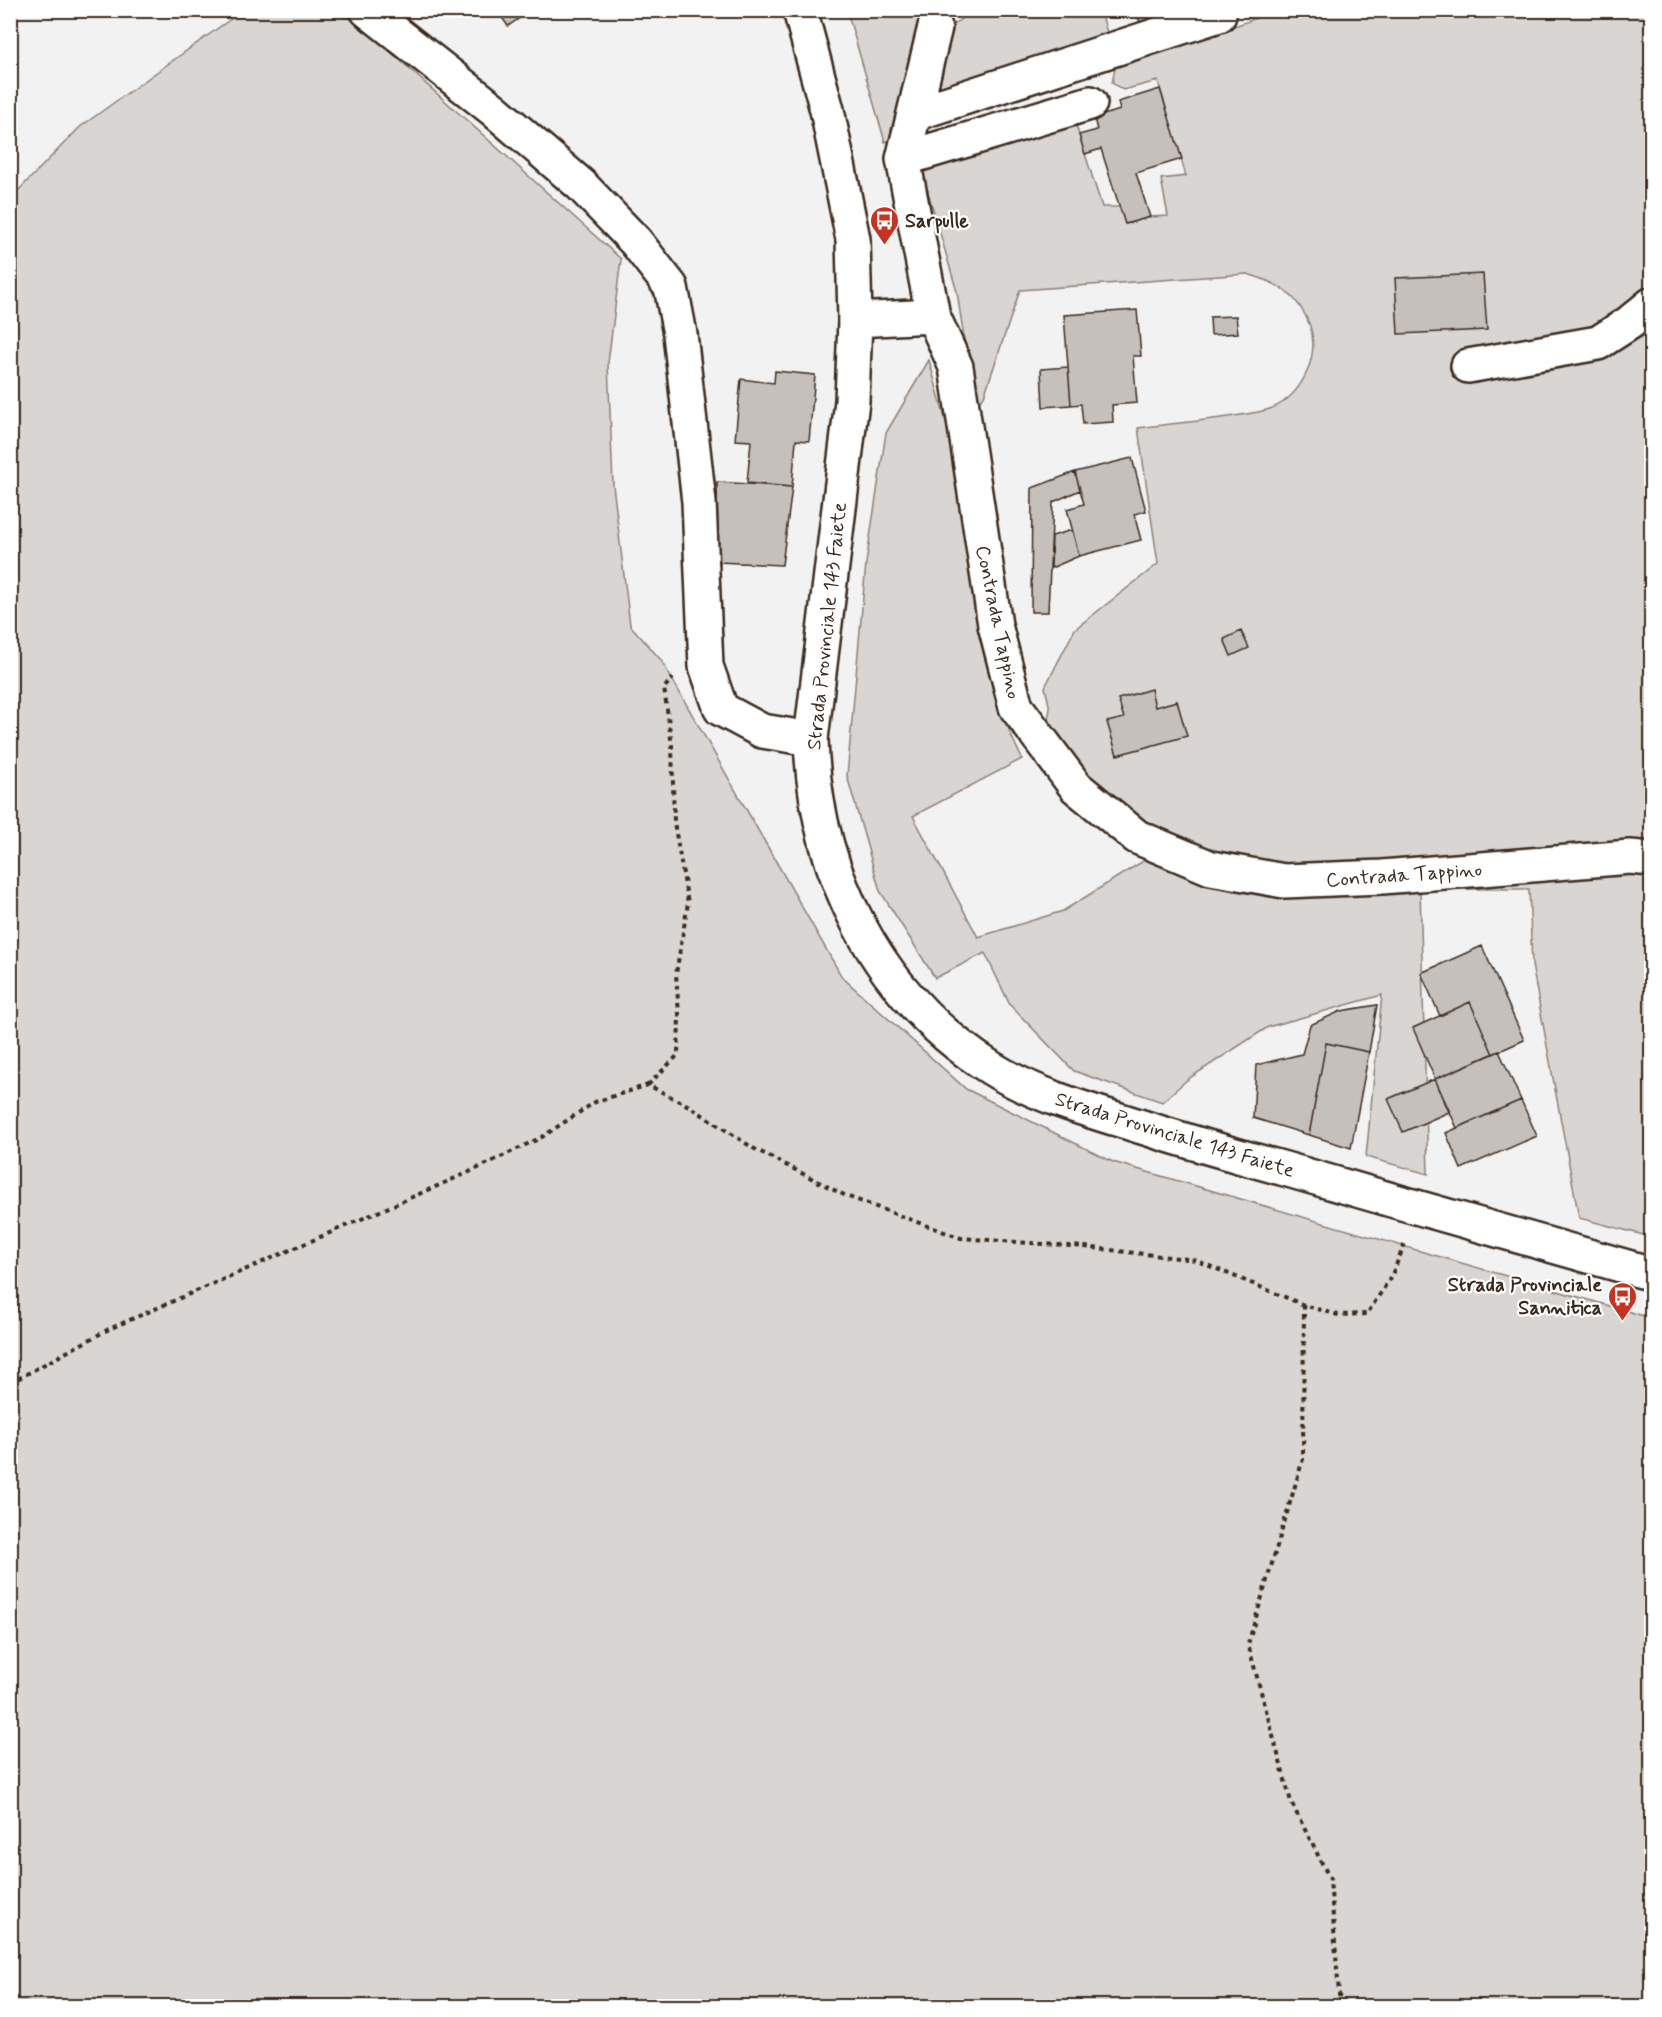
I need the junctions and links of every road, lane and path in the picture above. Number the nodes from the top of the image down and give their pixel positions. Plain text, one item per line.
1 (367, 10) edge
2 (800, 10) edge
3 (1219, 15) dead end
4 (935, 27) dead end
5 (1090, 103) dead end
6 (914, 114) junction
7 (903, 159) junction
8 (1652, 304) edge
9 (933, 316) junction
10 (855, 320) junction
11 (1468, 366) dead end
12 (706, 666) junction
13 (811, 739) junction
14 (1652, 859) edge
15 (648, 1085) junction
16 (1416, 1207) junction
17 (1652, 1274) edge
18 (1304, 1305) junction
19 (10, 1383) edge
20 (1340, 2007) edge

1 - 12 main road
2 - 10 main road, Strada Provinciale 143 Faiete
3 - 6 main road
4 - 6 main road
5 - 7 main road
6 - 7 main road
7 - 9 main road, Contrada Tappino
8 - 11 main road
9 - 10 main road
9 - 14 main road, Contrada Tappino
10 - 13 main road, Strada Provinciale 143 Faiete
12 - 13 main road
12 - 15 path
13 - 16 main road, Strada Provinciale 143 Faiete
15 - 18 path
15 - 19 path
16 - 17 main road, Strada Provinciale 143 Faiete
16 - 18 path
18 - 20 path

